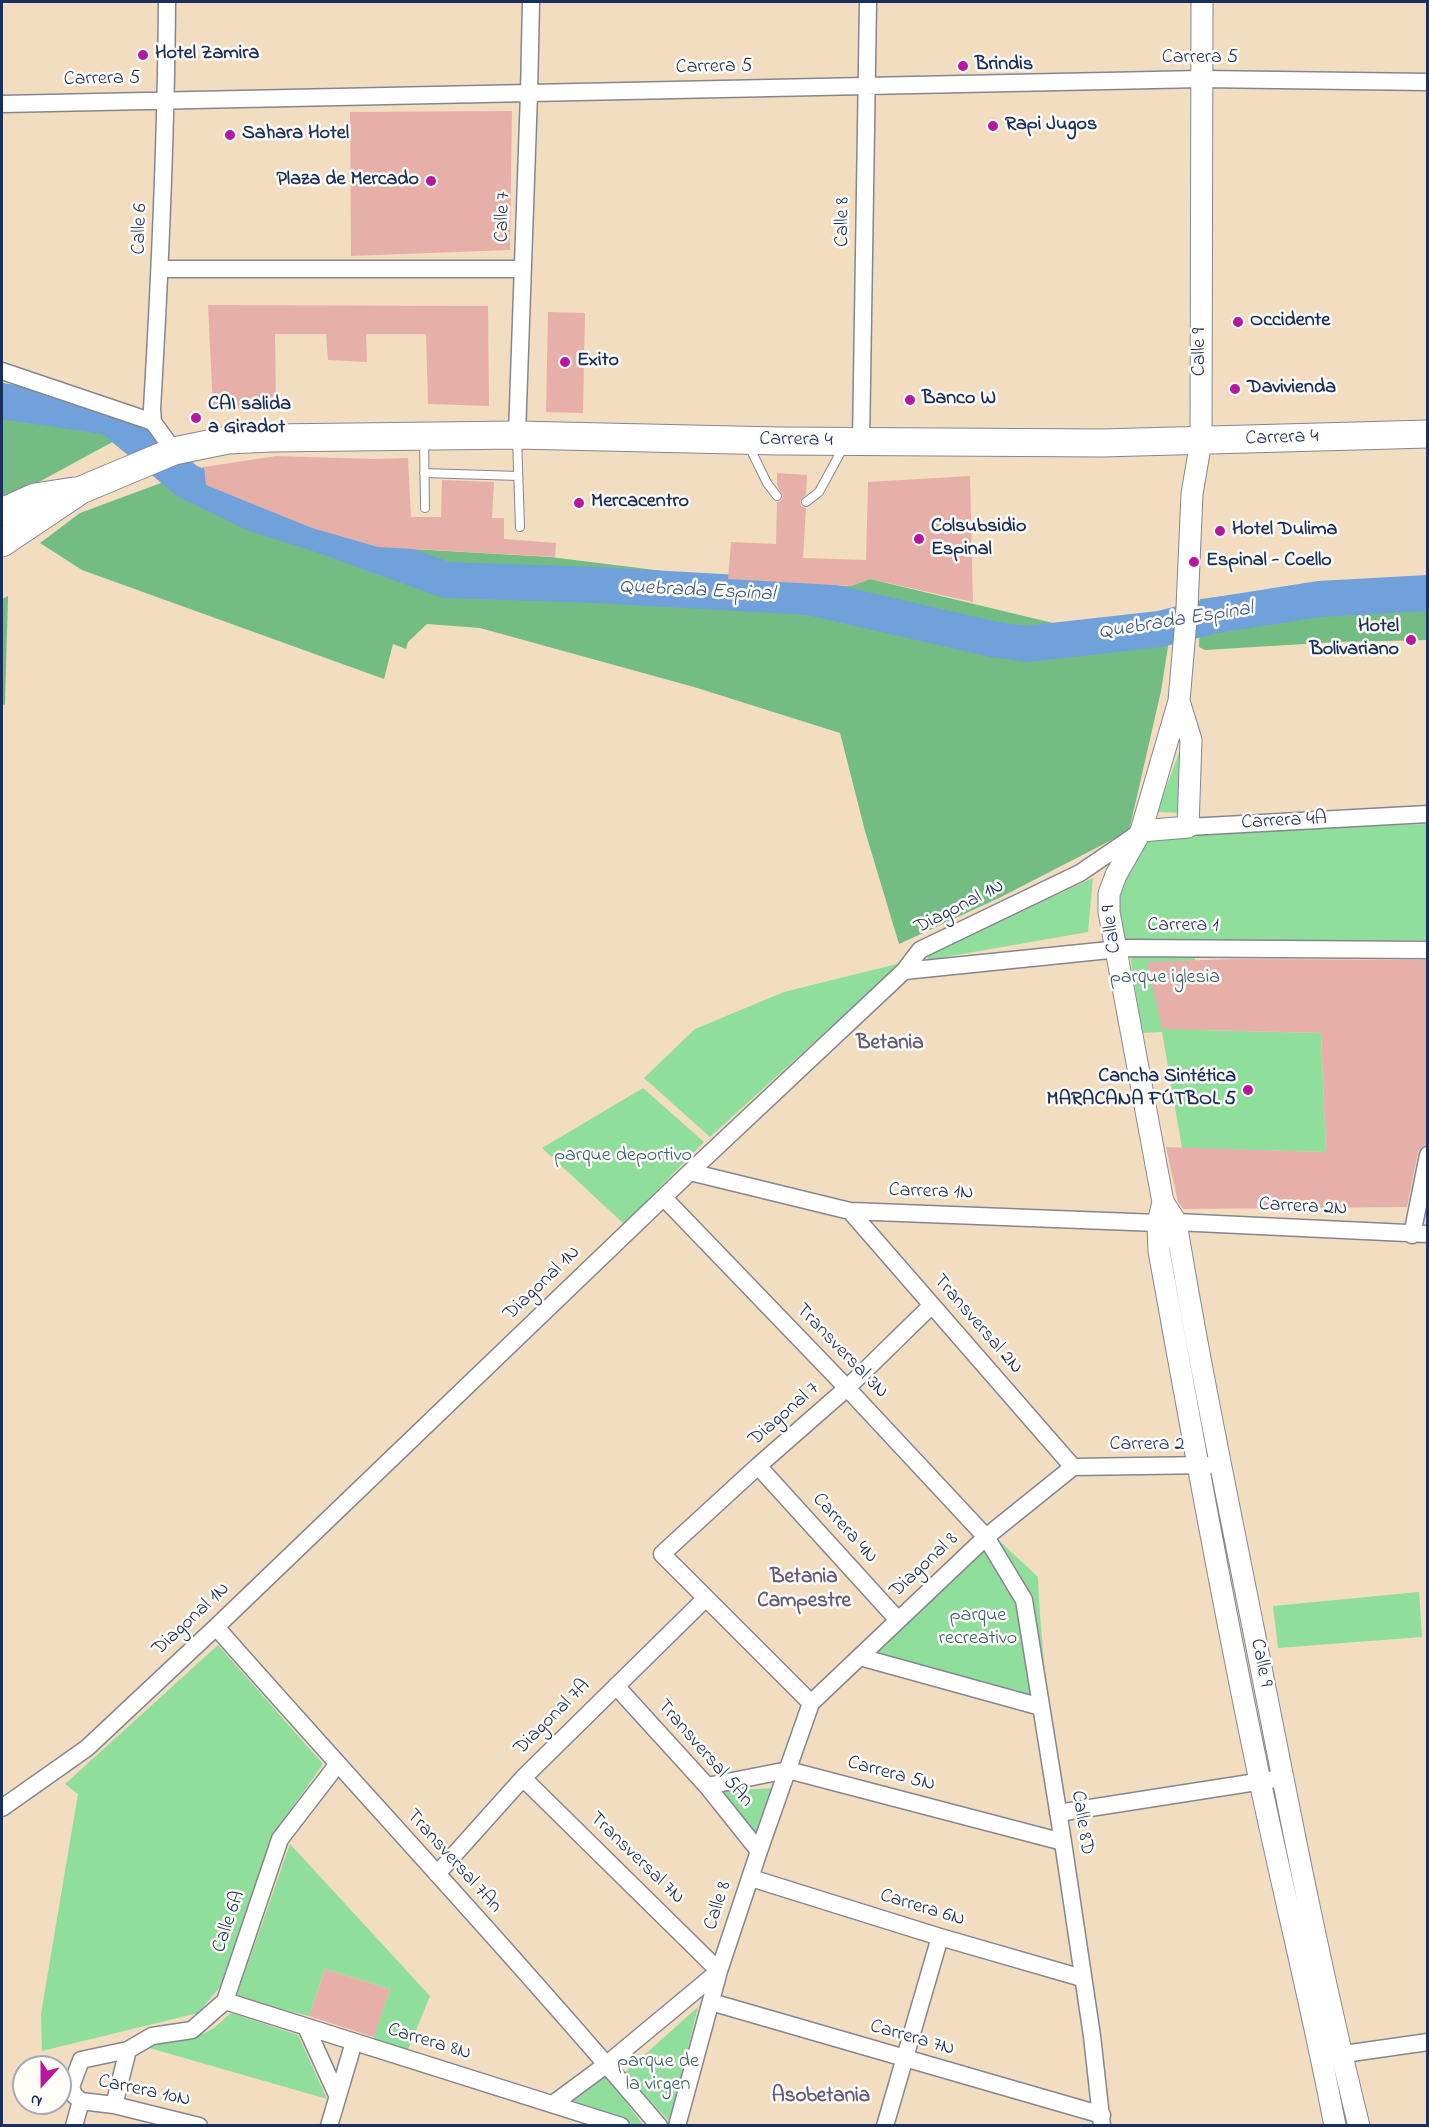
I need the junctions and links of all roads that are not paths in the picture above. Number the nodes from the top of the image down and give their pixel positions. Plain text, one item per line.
1 (167, 2) edge
2 (531, 2) edge
3 (868, 2) edge
4 (1202, 2) edge
5 (1202, 79) junction
6 (1428, 82) edge
7 (866, 86) junction
8 (529, 93) junction
9 (166, 99) junction
10 (2, 104) edge
11 (160, 269) junction
12 (523, 269) junction
13 (2, 371) edge
14 (153, 422) junction
15 (1428, 434) edge
16 (517, 435) junction
17 (424, 436) junction
18 (747, 440) junction
19 (1201, 441) junction
20 (853, 442) junction
21 (170, 453) junction
22 (424, 473) junction
23 (518, 476) junction
24 (82, 489) junction
25 (777, 496) dead end
26 (806, 502) dead end
27 (425, 508) dead end
28 (2, 512) edge
29 (520, 527) dead end
30 (2, 543) edge
31 (1179, 701) junction
32 (1428, 814) edge
33 (1188, 827) junction
34 (1141, 831) junction
35 (1115, 950) junction
36 (1428, 950) edge
37 (904, 971) junction
38 (1428, 1155) edge
39 (690, 1172) junction
40 (664, 1198) junction
41 (850, 1211) junction
42 (1167, 1222) junction
43 (1420, 1234) edge
44 (932, 1305) junction
45 (847, 1388) junction
46 (1221, 1464) junction
47 (758, 1466) junction
48 (1198, 1466) junction
49 (1073, 1467) junction
50 (986, 1537) junction
51 (706, 1598) junction
52 (898, 1620) junction
53 (216, 1627) junction
54 (860, 1657) junction
55 (616, 1686) junction
56 (811, 1703) junction
57 (1041, 1707) junction
58 (337, 1765) junction
59 (788, 1770) junction
60 (523, 1778) junction
61 (1282, 1778) junction
62 (1260, 1781) junction
63 (707, 1786) junction
64 (2, 1808) edge
65 (1058, 1813) junction
66 (1063, 1842) junction
67 (759, 1851) junction
68 (437, 1874) junction
69 (751, 1878) junction
70 (940, 1937) junction
71 (720, 1971) junction
72 (1082, 1978) junction
73 (225, 2001) junction
74 (711, 2001) junction
75 (306, 2027) junction
76 (354, 2042) junction
77 (1428, 2042) edge
78 (128, 2050) junction
79 (1332, 2056) junction
80 (904, 2058) junction
81 (607, 2064) junction
82 (337, 2095) junction
83 (81, 2101) junction
84 (553, 2104) junction
85 (114, 2105) junction
86 (1102, 2120) edge
87 (192, 2125) edge
88 (74, 2126) edge
89 (330, 2126) edge
90 (621, 2126) edge
91 (659, 2126) edge
92 (677, 2126) edge
93 (885, 2126) edge
94 (1335, 2126) edge
95 (1359, 2126) edge

1 - 9 street, Calle 6
2 - 8 street, Calle 7
3 - 7 street, Calle 8
4 - 5 street, Calle 9
5 - 6 street, Carrera 5
5 - 7 street, Carrera 5
5 - 19 street, Calle 9
7 - 8 street, Carrera 5
7 - 20 street, Calle 8
8 - 9 street, Carrera 5
8 - 12 street, Calle 7
9 - 10 street, Carrera 5
9 - 11 street, Calle 6
11 - 12 street
11 - 14 street, Calle 6
12 - 16 street, Calle 7
13 - 14 street
14 - 21 street
15 - 19 main road, Carrera 4
16 - 17 main road, Carrera 4
16 - 18 main road, Carrera 4
16 - 23 lane
17 - 21 main road, Carrera 4
17 - 22 lane
18 - 20 main road, Carrera 4
18 - 25 lane
19 - 20 main road, Carrera 4
19 - 31 street, Calle 9
20 - 26 lane
21 - 24 main road, Carrera 4
22 - 23 lane
22 - 27 lane
23 - 29 lane
24 - 28 main road
24 - 30 main road
31 - 33 street, Calle 9
31 - 34 street, Calle 9
32 - 33 street, Carrera 4A
33 - 34 street, Carrera 4A
34 - 35 street, Calle 9
34 - 37 street, Diagonal 1N
35 - 36 street, Carrera 1
35 - 37 street, Carrera 1
35 - 42 street, Calle 9
37 - 39 street, Diagonal 1N
38 - 43 street
39 - 40 street, Diagonal 1N
39 - 41 street, Carrera 1N
40 - 45 street, Transversal 3N
40 - 53 street, Diagonal 1N
41 - 42 street, Carrera 1N
41 - 44 street, Transversal 2N
42 - 43 street, Carrera 2N
42 - 46 street, Calle 9
42 - 48 street, Calle 9
44 - 45 street, Diagonal 7
44 - 49 street, Transversal 2N
45 - 47 street, Diagonal 7
45 - 50 street, Transversal 3N
46 - 48 street, Carrera 2
46 - 61 street, Calle 9
47 - 51 street, Diagonal 7
47 - 52 street, Carrera 4N
48 - 49 street, Carrera 2
48 - 62 street, Calle 9
49 - 50 street, Diagonal 8
50 - 52 street, Diagonal 8
50 - 57 street, Calle 8D
51 - 55 street, Diagonal 7A
51 - 56 street
52 - 54 street, Diagonal 8
53 - 58 street, Transversal 7An
53 - 64 street, Diagonal 1N
54 - 56 street, Diagonal 8
54 - 57 street
55 - 60 street, Diagonal 7A
55 - 63 street, Transversal 5An
56 - 59 street, Calle 8
57 - 65 street, Calle 8D
58 - 68 street, Transversal 7An
58 - 73 street, Calle 6A
59 - 63 street, Carrera 5N
59 - 66 street, Carrera 5N
59 - 67 street, Calle 8
60 - 68 street, Diagonal 7A
60 - 71 street, Transversal 7N
61 - 62 street
61 - 79 street, Calle 9
62 - 65 street
62 - 79 street, Calle 9
63 - 67 street, Transversal 5An
65 - 66 street, Calle 8D
66 - 72 street, Calle 8D
67 - 69 street, Calle 8
68 - 81 street, Transversal 7An
69 - 70 street, Carrera 6N
69 - 71 street, Calle 8
70 - 72 street, Carrera 6N
70 - 80 street
71 - 74 street, Calle 8
71 - 81 street
72 - 86 street, Calle 8D
73 - 75 street, Carrera 8N
73 - 78 street, Calle 6A
74 - 80 street, Carrera 7N
74 - 92 street, Calle 8
75 - 76 street, Carrera 8N
75 - 82 street
76 - 82 street
76 - 84 street, Carrera 8N
77 - 79 street
78 - 83 street
78 - 85 street
79 - 94 street, Calle 9
79 - 95 street, Calle 9
80 - 86 street, Carrera 7N
80 - 93 street
81 - 84 street
81 - 91 street, Transversal 7An
82 - 89 street
83 - 85 street, Carrera 10N
83 - 88 street
84 - 90 street, Carrera 8N
85 - 87 street, Carrera 10N

